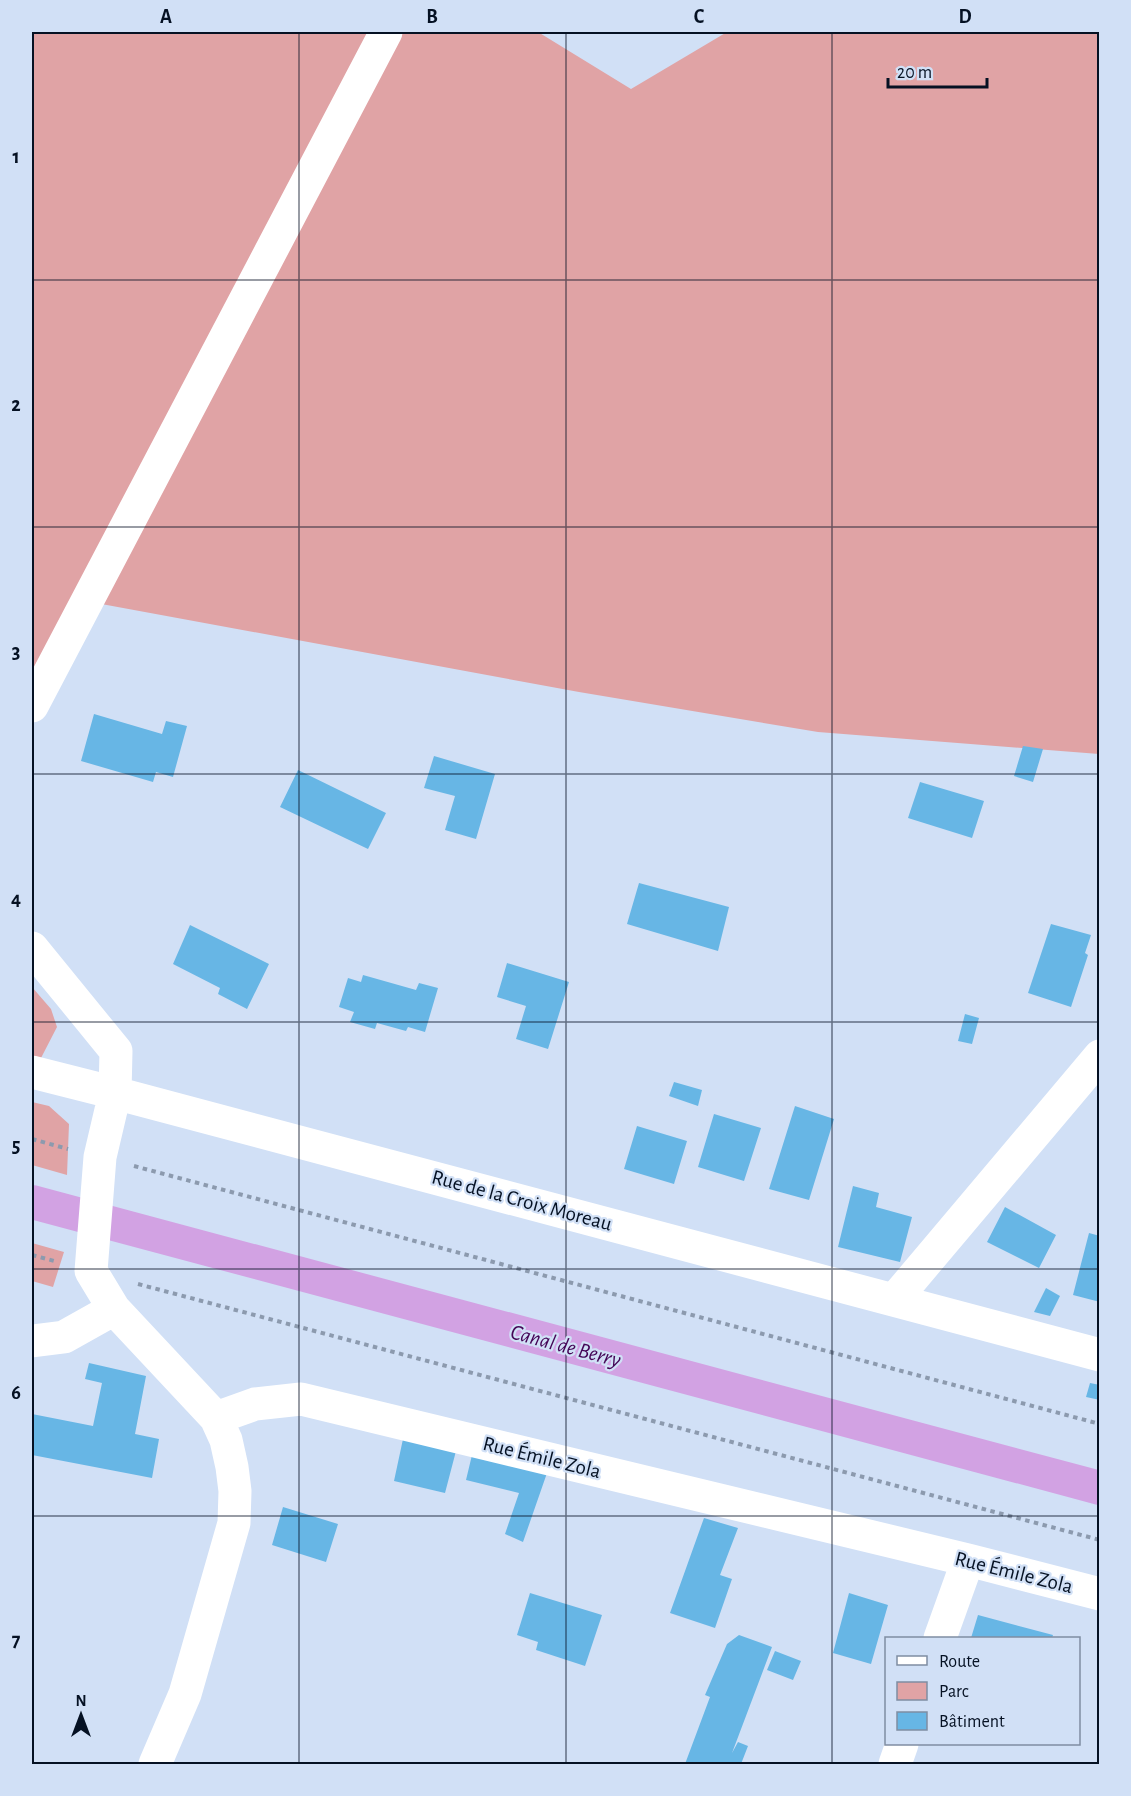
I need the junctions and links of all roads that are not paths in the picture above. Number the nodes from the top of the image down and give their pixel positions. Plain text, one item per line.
1 (386, 32) edge
2 (32, 706) edge
3 (32, 948) edge
4 (1100, 1056) edge
5 (32, 1072) edge
6 (115, 1093) junction
7 (895, 1299) junction
8 (114, 1309) junction
9 (32, 1341) edge
10 (1100, 1355) edge
11 (216, 1418) junction
12 (968, 1560) junction
13 (1100, 1594) edge
14 (940, 1637) edge
15 (901, 1745) edge
16 (155, 1764) edge
17 (895, 1764) edge

1 - 2 street
3 - 6 street
4 - 7 street
5 - 6 street, Rue de la Croix Moreau
6 - 7 street, Rue de la Croix Moreau
6 - 8 street
7 - 10 street, Rue de la Croix Moreau
8 - 9 street
8 - 11 street
11 - 12 street, Rue Émile Zola
11 - 16 street
12 - 13 street, Rue Émile Zola
12 - 14 street
15 - 17 street

